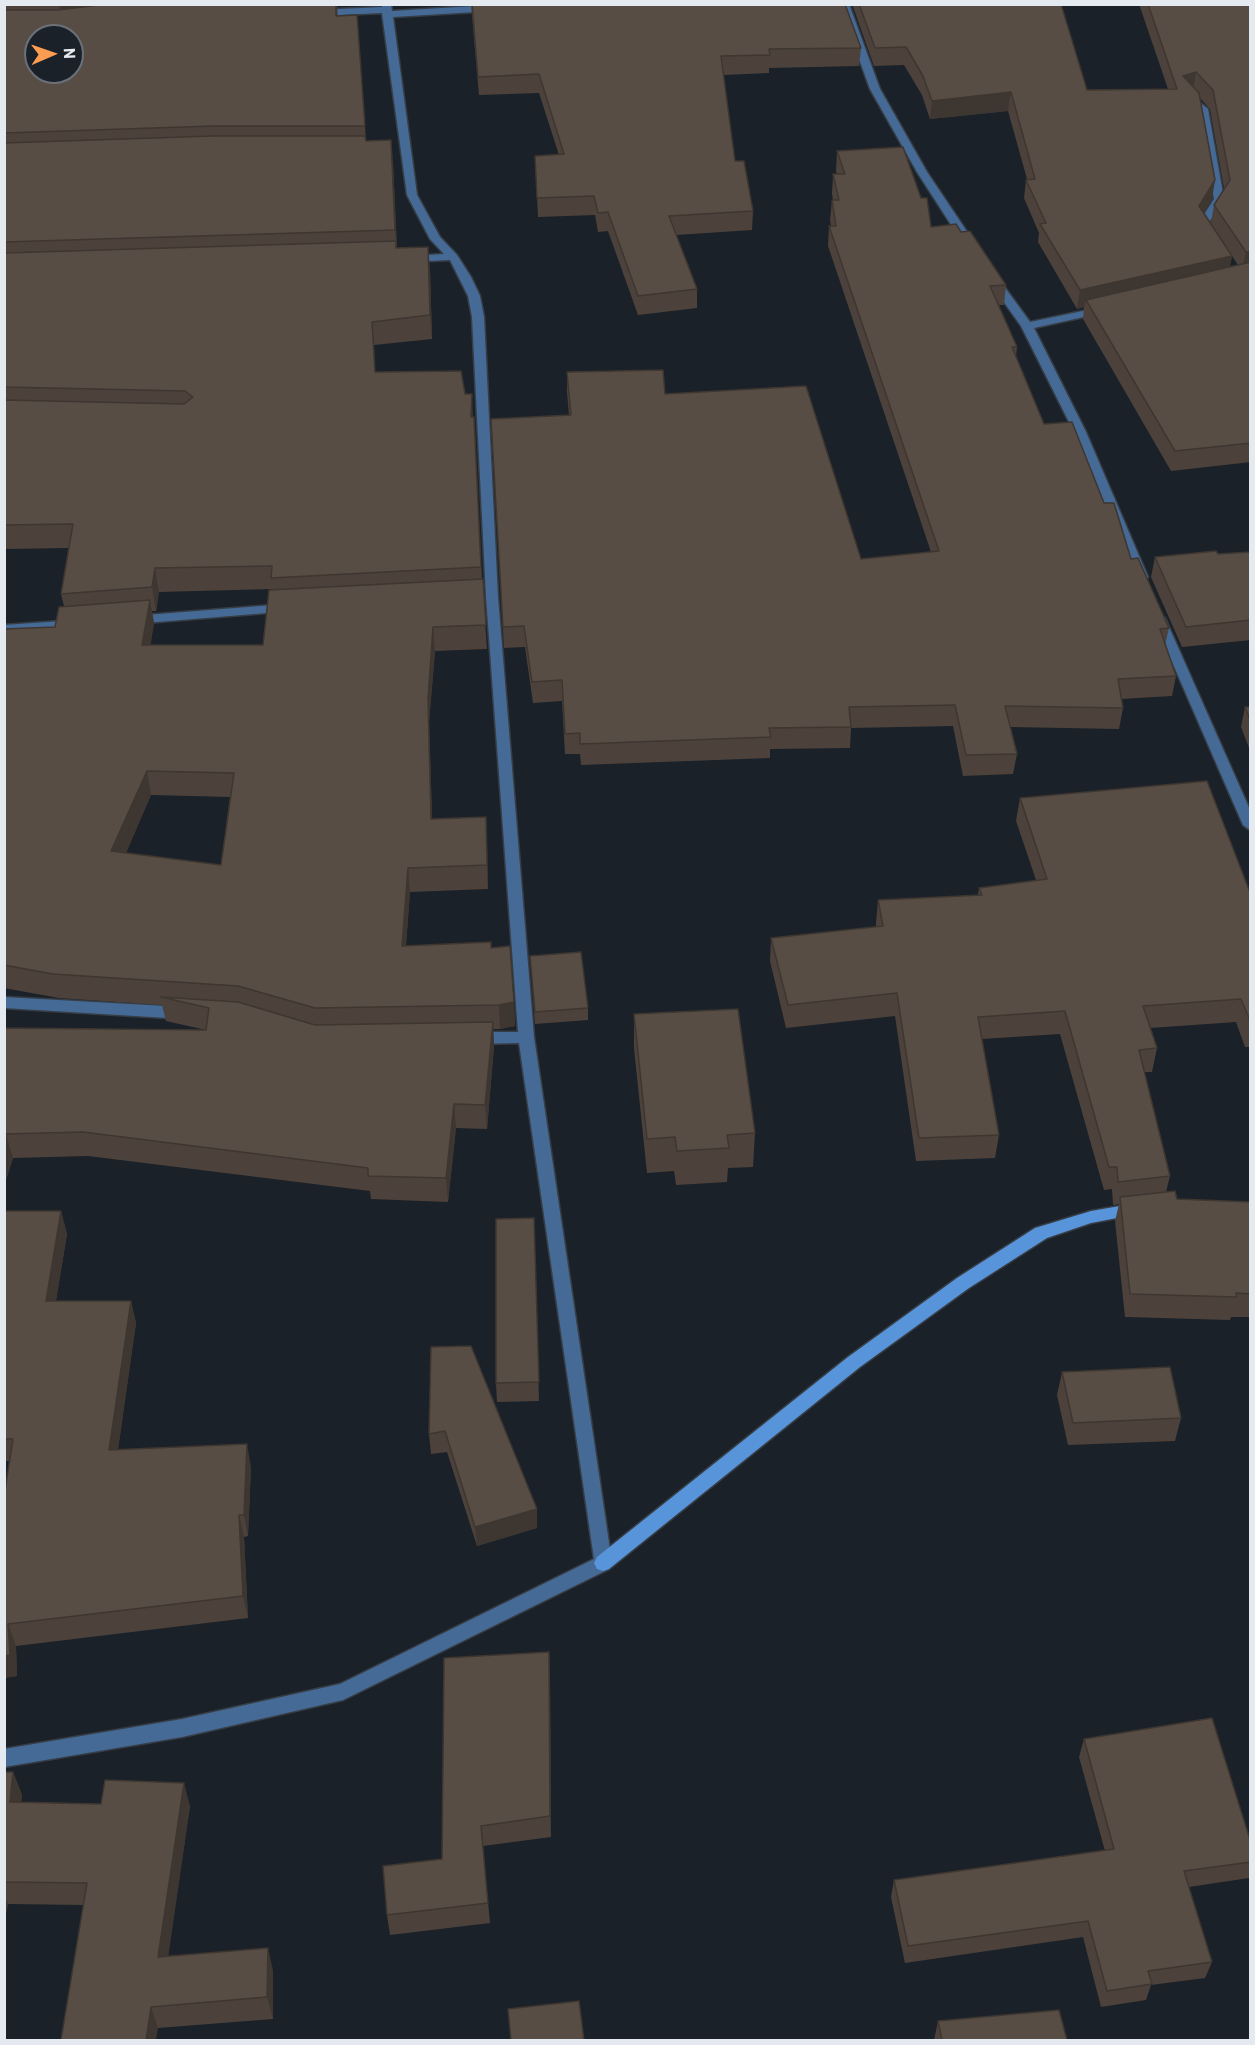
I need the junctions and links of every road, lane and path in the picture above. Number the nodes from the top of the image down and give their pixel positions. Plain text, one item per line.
1 (844, 4) edge
2 (499, 8) edge
3 (387, 9) edge
4 (304, 13) edge
5 (1187, 94) edge
6 (1215, 242) edge
7 (453, 257) junction
8 (396, 260) edge
9 (1118, 306) edge
10 (1027, 326) junction
11 (303, 606) edge
12 (121, 621) edge
13 (86, 623) edge
14 (4, 629) edge
15 (1251, 825) edge
16 (4, 1002) edge
17 (197, 1014) edge
18 (456, 1038) edge
19 (526, 1038) junction
20 (1154, 1207) edge
21 (603, 1563) junction
22 (4, 1758) edge

1 - 10 street
2 - 3 street
3 - 4 street
3 - 7 street
5 - 6 street
7 - 8 street
7 - 19 street
9 - 10 street
10 - 15 street
11 - 12 street
13 - 14 street
16 - 17 street
18 - 19 street
19 - 21 street
20 - 21 street
21 - 22 street

